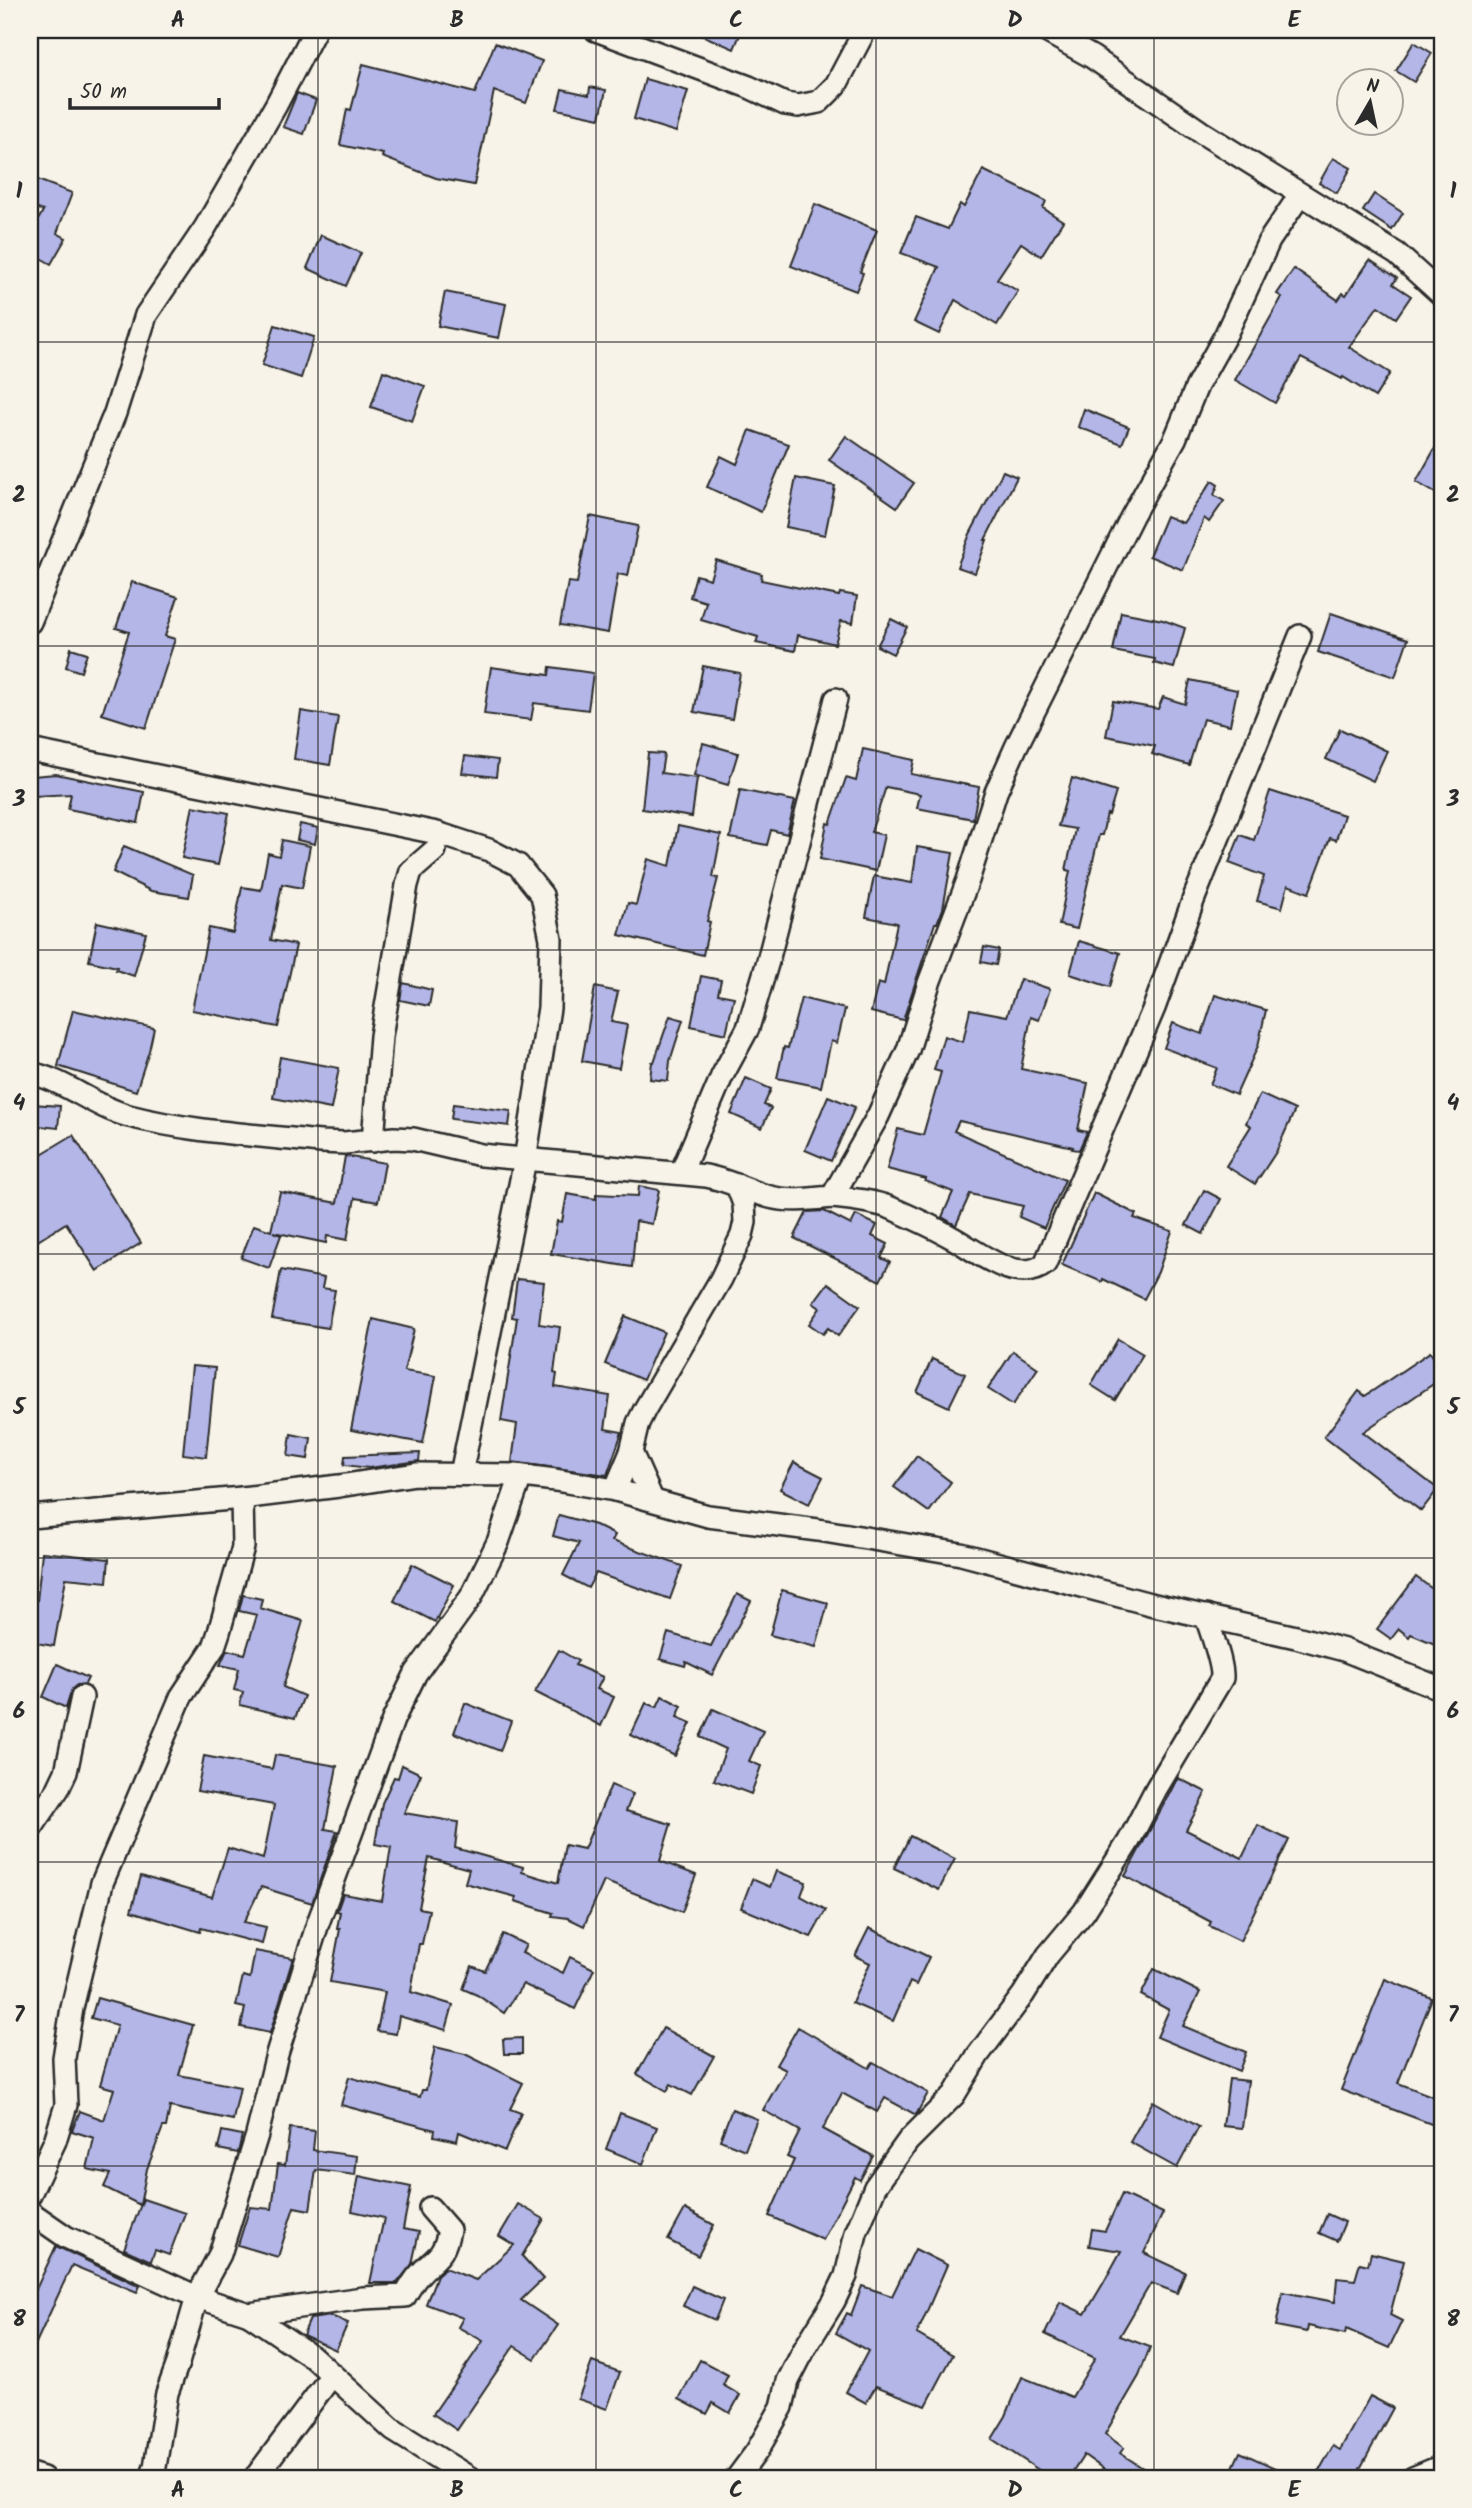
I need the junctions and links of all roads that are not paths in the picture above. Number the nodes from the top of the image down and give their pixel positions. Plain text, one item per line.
1 (315, 30) edge
2 (596, 30) edge
3 (865, 30) edge
4 (1044, 30) edge
5 (1300, 195) junction
6 (1442, 295) edge
7 (30, 622) edge
8 (1300, 636) dead end
9 (836, 699) dead end
10 (30, 750) edge
11 (435, 850) dead end
12 (30, 1073) edge
13 (373, 1141) junction
14 (525, 1160) junction
15 (681, 1173) junction
16 (737, 1185) junction
17 (832, 1197) junction
18 (772, 1198) junction
19 (745, 1222) junction
20 (631, 1452) junction
21 (461, 1474) junction
22 (521, 1476) junction
23 (615, 1490) junction
24 (242, 1498) junction
25 (652, 1499) junction
26 (30, 1517) edge
27 (1206, 1616) junction
28 (1442, 1689) edge
29 (82, 1697) dead end
30 (30, 1830) edge
31 (30, 2194) edge
32 (430, 2208) dead end
33 (30, 2212) edge
34 (197, 2297) junction
35 (249, 2314) junction
36 (332, 2375) junction
37 (1442, 2466) edge
38 (30, 2474) edge
39 (43, 2478) edge
40 (151, 2478) edge
41 (255, 2478) edge
42 (470, 2478) edge
43 (737, 2478) edge
44 (1413, 2478) edge

1 - 7 street
2 - 3 street
4 - 5 street
5 - 6 street
5 - 17 street
8 - 17 street
9 - 15 street
10 - 14 street
11 - 13 street
12 - 13 street
13 - 14 street
14 - 15 street
14 - 21 street
15 - 16 street
16 - 18 street
16 - 19 street
17 - 18 street
18 - 19 street
19 - 20 street
20 - 23 street
20 - 25 street
21 - 22 street
21 - 24 street
22 - 23 street
22 - 34 street
23 - 25 street
24 - 26 street
24 - 31 street
25 - 27 street
27 - 28 street
27 - 43 street
29 - 30 street
32 - 35 street
33 - 34 street
34 - 35 street
34 - 40 street
35 - 36 street
36 - 41 street
36 - 42 street
37 - 44 street
38 - 39 street

